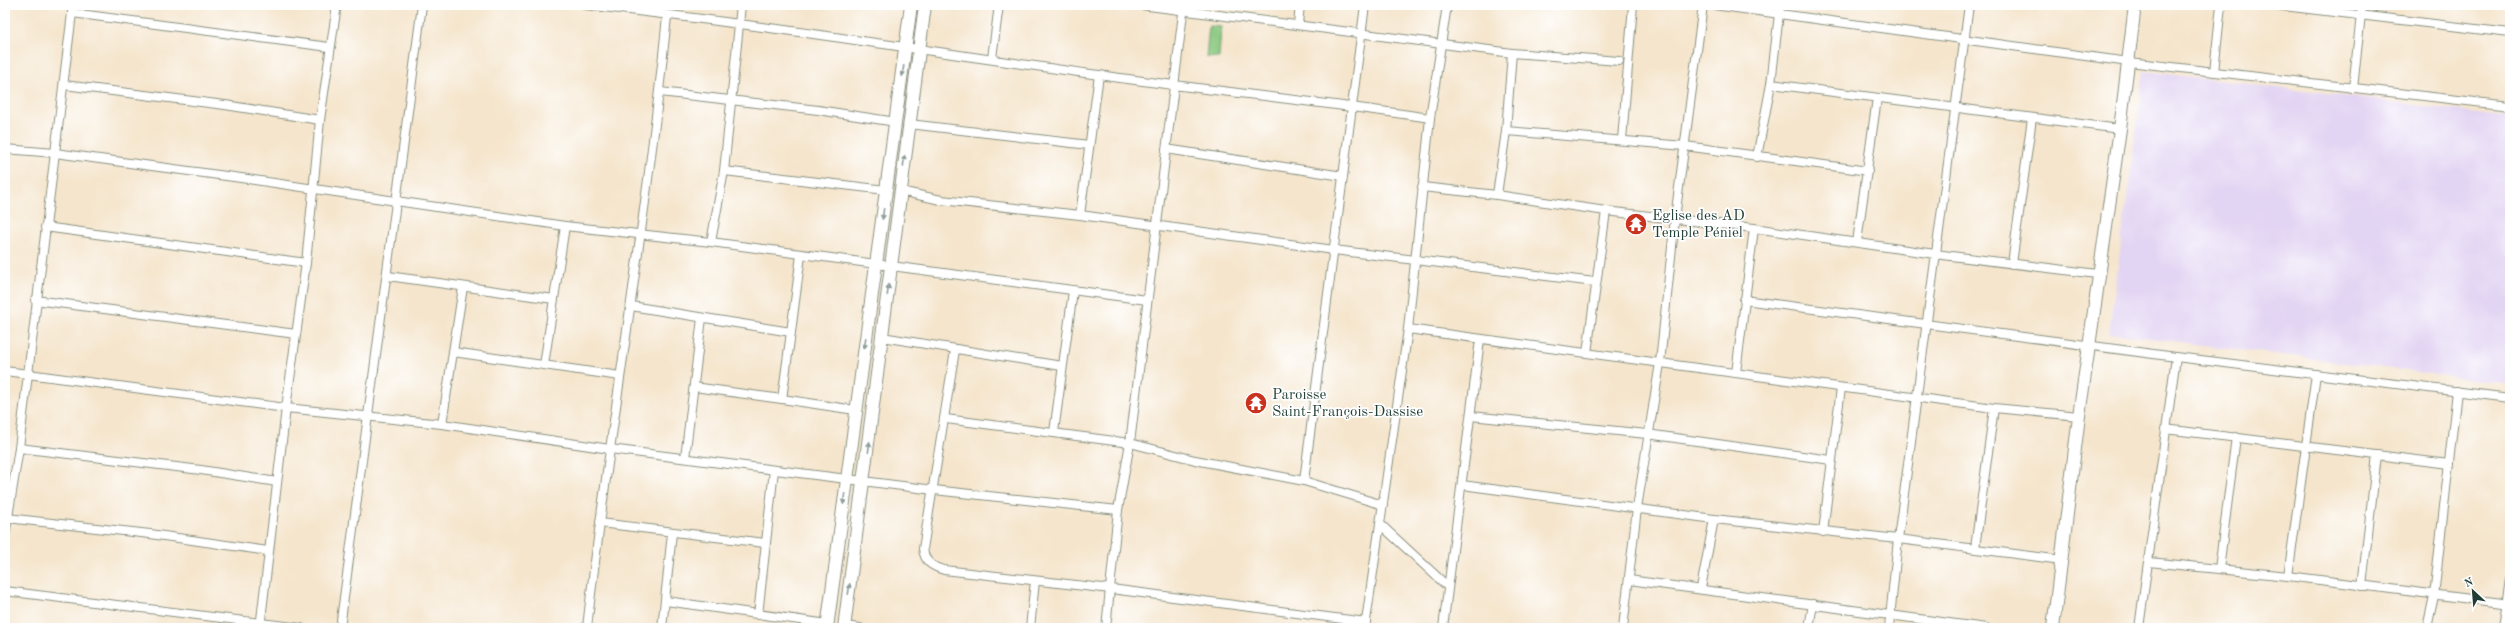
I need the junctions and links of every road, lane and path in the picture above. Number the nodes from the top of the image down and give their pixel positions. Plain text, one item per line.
1 (337, 5) edge
2 (422, 5) edge
3 (590, 5) edge
4 (741, 5) edge
5 (911, 5) edge
6 (925, 5) edge
7 (999, 5) edge
8 (1141, 5) edge
9 (1300, 5) edge
10 (1365, 5) edge
11 (1447, 5) edge
12 (1633, 5) edge
13 (1703, 5) edge
14 (1714, 5) edge
15 (1969, 5) edge
16 (2135, 5) edge
17 (2221, 5) edge
18 (2274, 5) edge
19 (2362, 5) edge
20 (2291, 6) edge
21 (1184, 8) edge
22 (73, 9) edge
23 (1780, 9) edge
24 (2361, 15) junction
25 (667, 16) junction
26 (738, 23) junction
27 (1298, 24) junction
28 (1361, 32) junction
29 (2510, 32) edge
30 (1965, 38) junction
31 (1442, 43) junction
32 (329, 47) junction
33 (907, 48) junction
34 (919, 50) junction
35 (1512, 53) junction
36 (992, 58) junction
37 (1619, 61) dead end
38 (2129, 62) junction
39 (2214, 72) junction
40 (1099, 75) junction
41 (1173, 84) junction
42 (1771, 84) junction
43 (64, 85) junction
44 (2353, 88) junction
45 (660, 92) junction
46 (1877, 98) junction
47 (731, 100) junction
48 (1353, 106) junction
49 (2510, 106) edge
50 (1954, 107) junction
51 (1430, 118) junction
52 (2032, 118) junction
53 (320, 120) junction
54 (896, 122) junction
55 (909, 124) junction
56 (2120, 129) junction
57 (1506, 131) junction
58 (1622, 140) junction
59 (1089, 145) junction
60 (1685, 146) junction
61 (5, 149) edge
62 (1166, 149) junction
63 (55, 153) junction
64 (1757, 157) junction
65 (724, 171) junction
66 (1868, 171) junction
67 (1343, 176) junction
68 (1422, 187) junction
69 (313, 189) junction
70 (886, 190) junction
71 (900, 191) junction
72 (1497, 195) junction
73 (396, 201) junction
74 (1606, 211) junction
75 (1080, 215) junction
76 (1675, 218) junction
77 (1157, 225) junction
78 (565, 226) junction
79 (45, 227) junction
80 (1754, 228) junction
81 (640, 235) junction
82 (710, 242) junction
83 (1857, 242) junction
84 (1334, 250) junction
85 (1934, 254) junction
86 (801, 255) junction
87 (1415, 258) junction
88 (306, 263) junction
89 (876, 264) junction
90 (2012, 264) junction
91 (892, 266) junction
92 (2098, 274) junction
93 (388, 276) junction
94 (1596, 282) junction
95 (462, 287) junction
96 (1073, 291) junction
97 (554, 299) junction
98 (35, 300) junction
99 (1147, 300) junction
100 (1744, 300) junction
101 (631, 306) junction
102 (702, 318) junction
103 (1927, 324) junction
104 (1408, 329) junction
105 (791, 332) junction
106 (296, 334) junction
107 (882, 337) junction
108 (1480, 340) junction
109 (2089, 346) junction
110 (955, 350) junction
111 (454, 352) junction
112 (1587, 353) junction
113 (2176, 357) junction
114 (1660, 363) junction
115 (544, 365) junction
116 (1062, 366) junction
117 (5, 371) edge
118 (1736, 373) junction
119 (28, 374) junction
120 (2316, 374) junction
121 (620, 376) junction
122 (694, 387) junction
123 (1842, 388) junction
124 (2457, 392) junction
125 (1917, 397) junction
126 (2510, 398) edge
127 (782, 399) junction
128 (286, 408) junction
129 (1994, 408) junction
130 (855, 410) junction
131 (366, 415) junction
132 (1471, 416) junction
133 (2079, 416) junction
134 (946, 419) junction
135 (442, 424) junction
136 (2165, 429) junction
137 (1054, 432) junction
138 (1647, 434) junction
139 (2236, 438) junction
140 (1130, 443) junction
141 (2306, 446) junction
142 (19, 448) junction
143 (610, 449) junction
144 (2378, 455) junction
145 (685, 458) junction
146 (1831, 460) junction
147 (2449, 464) junction
148 (774, 470) junction
149 (847, 478) junction
150 (864, 480) junction
151 (1304, 481) junction
152 (277, 482) junction
153 (1462, 485) junction
154 (934, 490) junction
155 (1383, 505) junction
156 (1637, 508) junction
157 (1118, 510) junction
158 (7, 518) junction
159 (1714, 519) junction
160 (600, 522) junction
161 (1380, 524) junction
162 (1823, 532) junction
163 (672, 533) junction
164 (5, 536) edge
165 (1898, 539) junction
166 (765, 544) junction
167 (1975, 548) junction
168 (268, 551) junction
169 (2062, 560) junction
170 (2149, 562) junction
171 (2220, 569) junction
172 (2288, 576) junction
173 (2510, 579) edge
174 (1629, 580) junction
175 (1035, 581) junction
176 (1447, 586) junction
177 (2362, 586) junction
178 (1701, 588) junction
179 (1111, 589) junction
180 (5, 591) edge
181 (2434, 596) junction
182 (666, 601) junction
183 (1812, 604) junction
184 (2508, 604) edge
185 (758, 615) junction
186 (1890, 615) junction
187 (260, 625) edge
188 (1365, 625) edge
189 (827, 626) edge
190 (844, 627) edge
191 (1969, 627) edge
192 (301, 628) edge
193 (340, 628) edge
194 (587, 628) edge
195 (662, 628) edge
196 (860, 628) edge
197 (1030, 628) edge
198 (1106, 628) edge
199 (1443, 628) edge
200 (1622, 628) edge
201 (1809, 628) edge
202 (1889, 628) edge
203 (1986, 628) edge
204 (2053, 628) edge
205 (2139, 628) edge
206 (2427, 628) edge
207 (2504, 628) edge

1 - 32 street
2 - 73 street
3 - 25 street
4 - 26 street
5 - 33 main road
6 - 34 main road
7 - 36 street
8 - 21 street
9 - 27 street
10 - 28 street
11 - 31 street
12 - 58 street
13 - 60 street
14 - 23 street
15 - 30 street
16 - 38 main road
17 - 39 street
18 - 20 street
19 - 24 street
20 - 24 street
21 - 27 street
21 - 41 street
22 - 32 street
22 - 43 street
23 - 30 street
23 - 42 street
24 - 29 street
24 - 44 street
25 - 26 street
25 - 45 street
26 - 33 street
26 - 47 street
27 - 28 street
28 - 31 street
28 - 48 street
30 - 38 street
30 - 50 street
31 - 35 street
31 - 51 street
32 - 53 street
33 - 34 street
33 -> 54 main road
34 - 36 street
34 - 55 main road
35 - 37 street
35 - 57 street
36 - 40 street
38 - 39 street
38 - 56 main road
39 - 44 street
40 - 41 street
40 - 59 street
41 - 48 street
41 - 62 street
42 - 46 street
42 - 64 street
43 - 53 street
43 - 63 street
44 - 49 street
45 - 47 street
45 - 81 street
46 - 50 street
46 - 66 street
47 - 54 street
47 - 65 street
48 - 51 street
48 - 67 street
50 - 52 street
50 - 85 street
51 - 68 street
52 - 56 street
52 - 90 street
53 - 69 street
54 - 70 main road
55 - 59 street
71 -> 55 main road
56 - 92 main road
57 - 58 street
57 - 72 street
58 - 60 street
59 - 75 street
60 - 64 street
60 - 76 street
61 - 63 street
62 - 67 street
62 - 77 street
63 - 69 street
63 - 79 street
64 - 66 street
65 - 70 street
65 - 82 street
66 - 83 street
67 - 84 street
68 - 72 street
68 - 87 street
69 - 73 street
69 - 88 street
70 -> 89 main road
71 - 75 street
71 - 91 main road
72 - 74 street
73 - 78 street
73 - 93 street
74 - 76 street
74 - 94 street
75 - 77 street
76 - 80 street
76 - 114 street
77 - 84 street
77 - 99 street
78 - 81 street
78 - 97 street
79 - 88 street
79 - 98 street
80 - 83 street
80 - 100 street
81 - 82 street
81 - 101 street
82 - 86 street
83 - 85 street
84 - 87 street
84 - 151 street
85 - 90 street
85 - 103 street
86 - 89 street
86 - 105 street
87 - 94 street
87 - 104 street
88 - 106 street
89 - 91 street
89 -> 130 main road
90 - 92 street
91 - 96 street
107 -> 91 main road
92 - 109 main road
93 - 95 street
93 - 131 street
94 - 112 street
95 - 97 street
95 - 111 street
96 - 99 street
96 - 116 street
97 - 115 street
98 - 106 street
98 - 119 street
99 - 140 street
100 - 103 street
100 - 118 street
101 - 102 street
101 - 121 street
102 - 105 street
102 - 122 street
103 - 109 street
103 - 125 street
104 - 108 street
104 - 155 street
105 - 127 street
106 - 128 street
107 - 110 street
150 -> 107 main road
108 - 112 street
108 - 132 street
109 - 113 street
109 - 133 main road
110 - 116 street
110 - 134 street
111 - 115 street
111 - 135 street
112 - 114 street
113 - 120 street
113 - 136 street
114 - 118 street
114 - 138 street
115 - 121 street
116 - 137 street
117 - 119 street
118 - 123 street
119 - 128 street
119 - 142 street
120 - 124 street
120 - 141 street
121 - 143 street
122 - 127 street
122 - 145 street
123 - 125 street
123 - 146 street
124 - 126 street
124 - 147 street
125 - 129 street
125 - 165 street
127 - 130 street
128 - 131 street
128 - 152 street
129 - 133 street
129 - 167 street
130 - 149 main road
131 - 135 street
131 - 193 street
132 - 138 street
132 - 153 street
133 - 169 main road
134 - 137 street
134 - 154 street
135 - 143 street
136 - 139 street
136 - 170 street
137 - 140 street
138 - 146 street
138 - 156 street
139 - 141 street
139 - 171 street
140 - 151 street
140 - 157 street
141 - 144 street
141 - 172 street
142 - 152 street
142 - 158 street
143 - 145 street
143 - 160 street
144 - 147 street
144 - 177 street
145 - 148 street
146 - 162 street
147 - 181 street
148 - 149 street
148 - 166 street
149 - 150 street
149 -> 189 main road
150 - 154 street
190 -> 150 main road
151 - 155 street
152 - 168 street
153 - 156 street
153 - 176 street
154 - 157 street
154 - 175 street
155 - 161 street
156 - 159 street
156 - 174 street
157 - 179 street
158 - 164 street
158 - 168 street
159 - 162 street
159 - 178 street
160 - 163 street
160 - 194 street
161 - 176 street
161 - 188 street
162 - 165 street
163 - 166 street
163 - 182 street
165 - 167 street
165 - 186 street
166 - 185 street
167 - 169 street
168 - 187 street
169 - 204 main road
170 - 171 street
170 - 205 street
171 - 172 street
172 - 177 street
173 - 184 street
174 - 178 street
174 - 200 street
175 - 179 street
175 - 197 street
176 - 199 street
177 - 181 street
178 - 183 street
179 - 188 street
179 - 198 street
180 - 187 street
181 - 184 street
181 - 206 street
182 - 185 street
182 - 195 street
183 - 186 street
183 - 201 street
184 - 207 street
185 - 189 street
186 - 191 street
186 - 202 street
187 - 192 street
190 - 196 street
191 - 203 street

